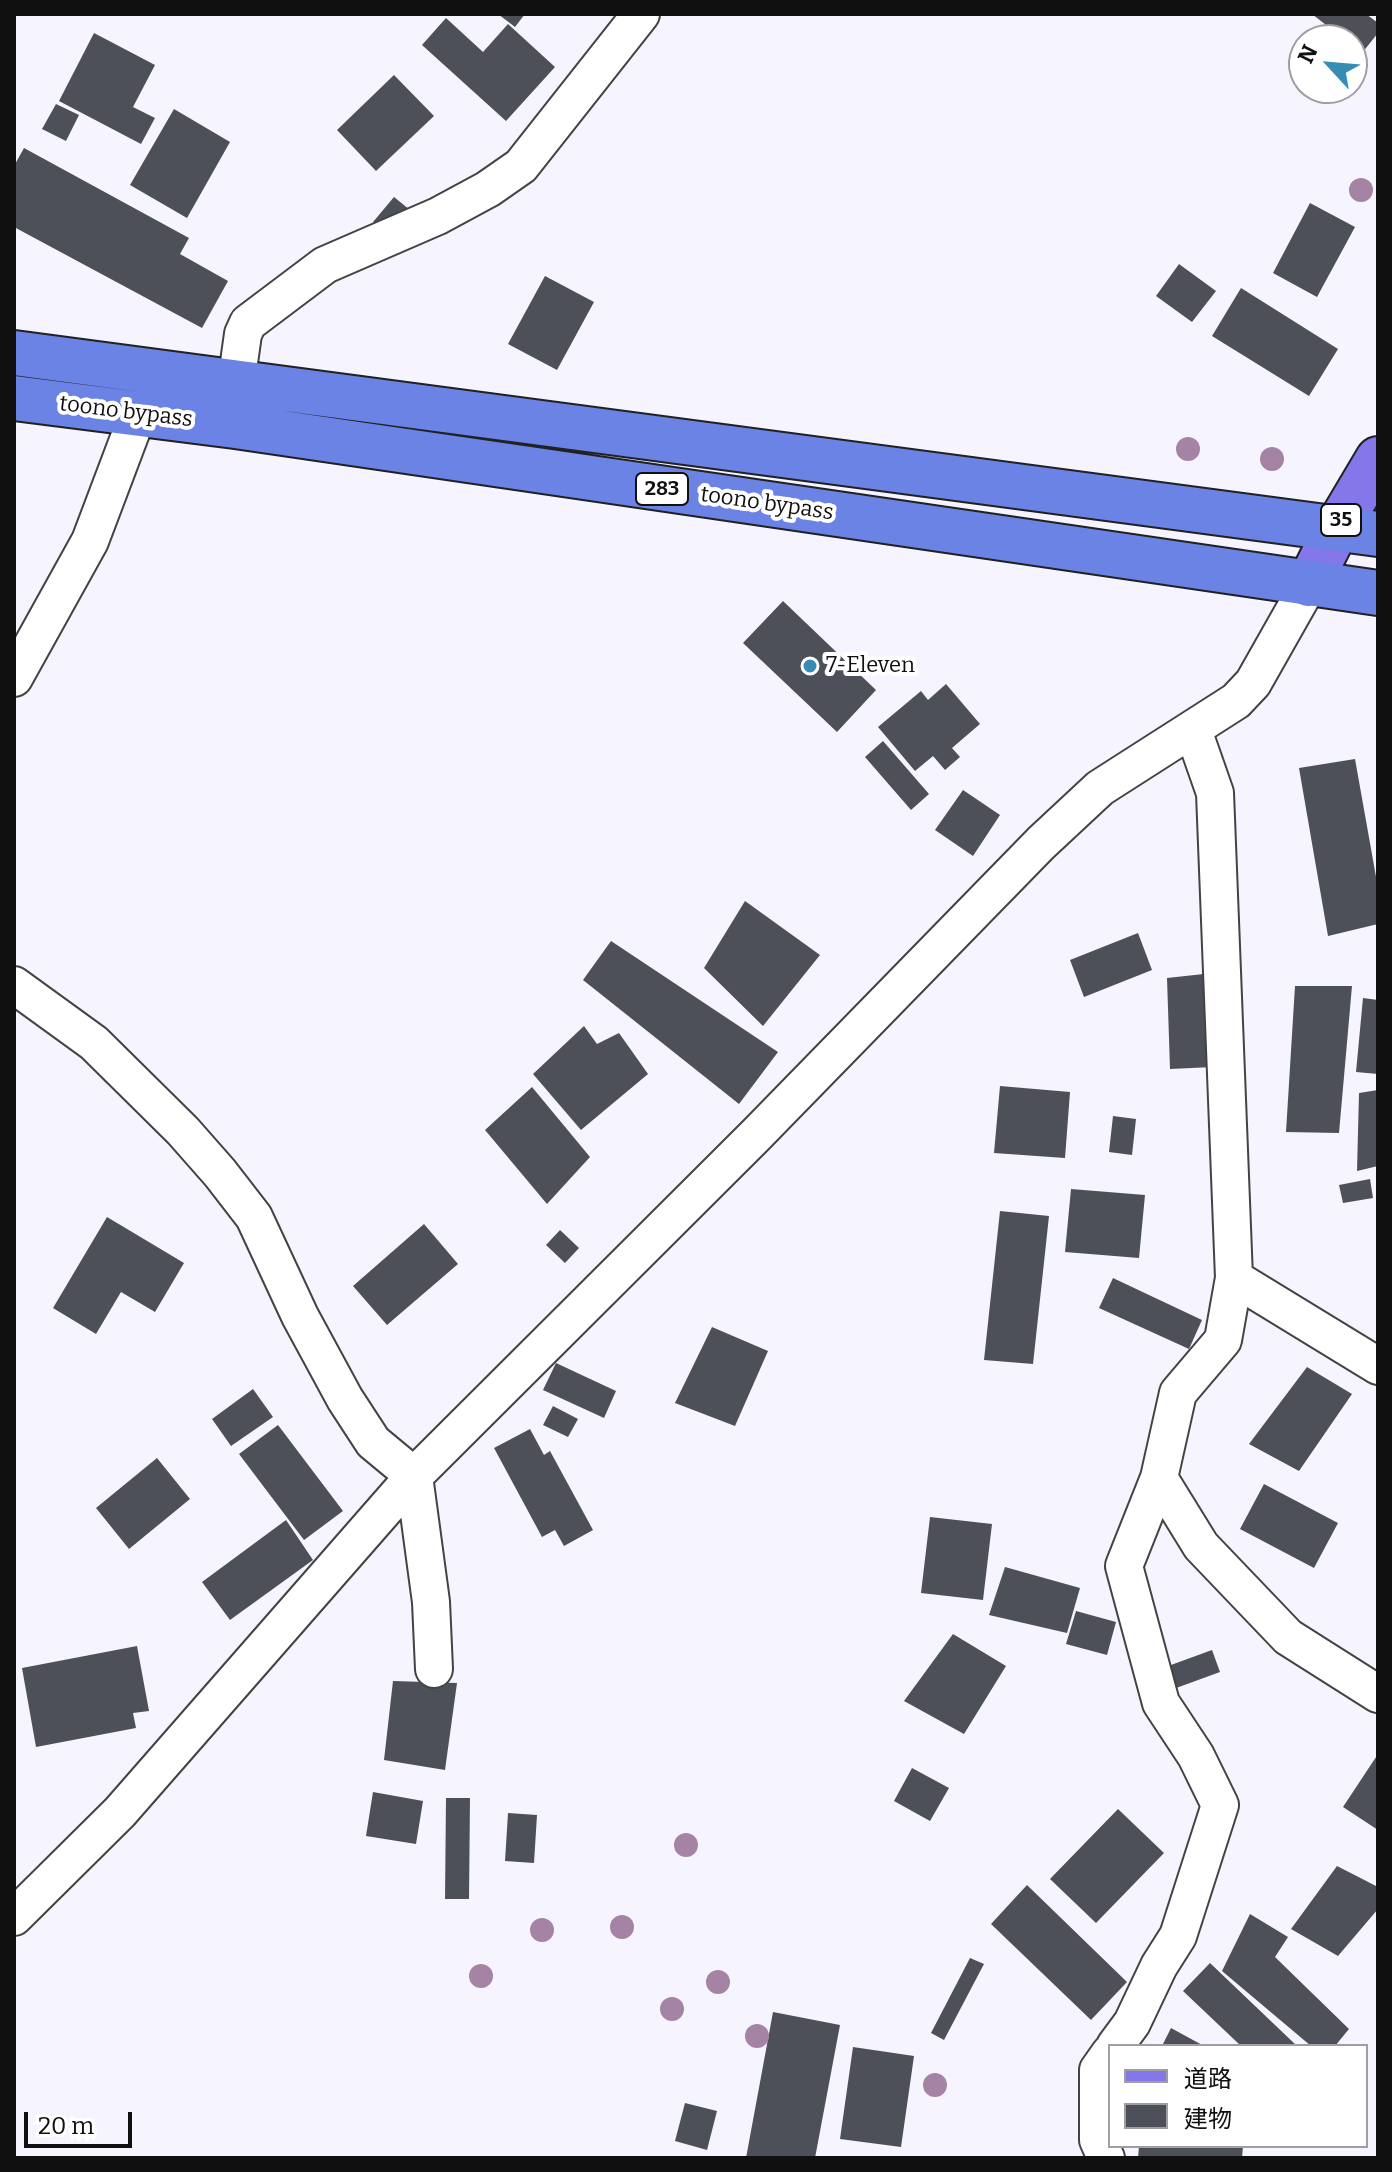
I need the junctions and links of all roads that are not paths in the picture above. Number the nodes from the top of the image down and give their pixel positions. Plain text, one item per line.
1 (641, 14) edge
2 (14, 353) edge
3 (236, 384) junction
4 (14, 398) edge
5 (138, 414) junction
6 (1378, 459) edge
7 (1357, 531) edge
8 (1309, 584) junction
9 (1378, 593) edge
10 (14, 678) edge
11 (1193, 730) junction
12 (14, 985) edge
13 (1234, 1278) junction
14 (1378, 1366) edge
15 (414, 1476) junction
16 (1159, 1478) junction
17 (434, 1669) dead end
18 (1378, 1694) edge
19 (14, 1917) edge
20 (1116, 2044) edge
21 (1108, 2056) edge
22 (1106, 2158) edge

1 - 3 street
2 - 3 highway, toono bypass / 283
3 - 7 highway, toono bypass / 283
4 - 5 highway, toono bypass / 283
5 - 8 highway, toono bypass / 283
5 - 10 street
6 - 7 main road, 35
7 - 8 main road, 35
8 - 9 highway, toono bypass / 283
8 - 11 street
11 - 13 street
11 - 15 street
12 - 15 street
13 - 14 street
13 - 16 street
15 - 17 street
15 - 19 street
16 - 18 street
16 - 20 street
21 - 22 street

